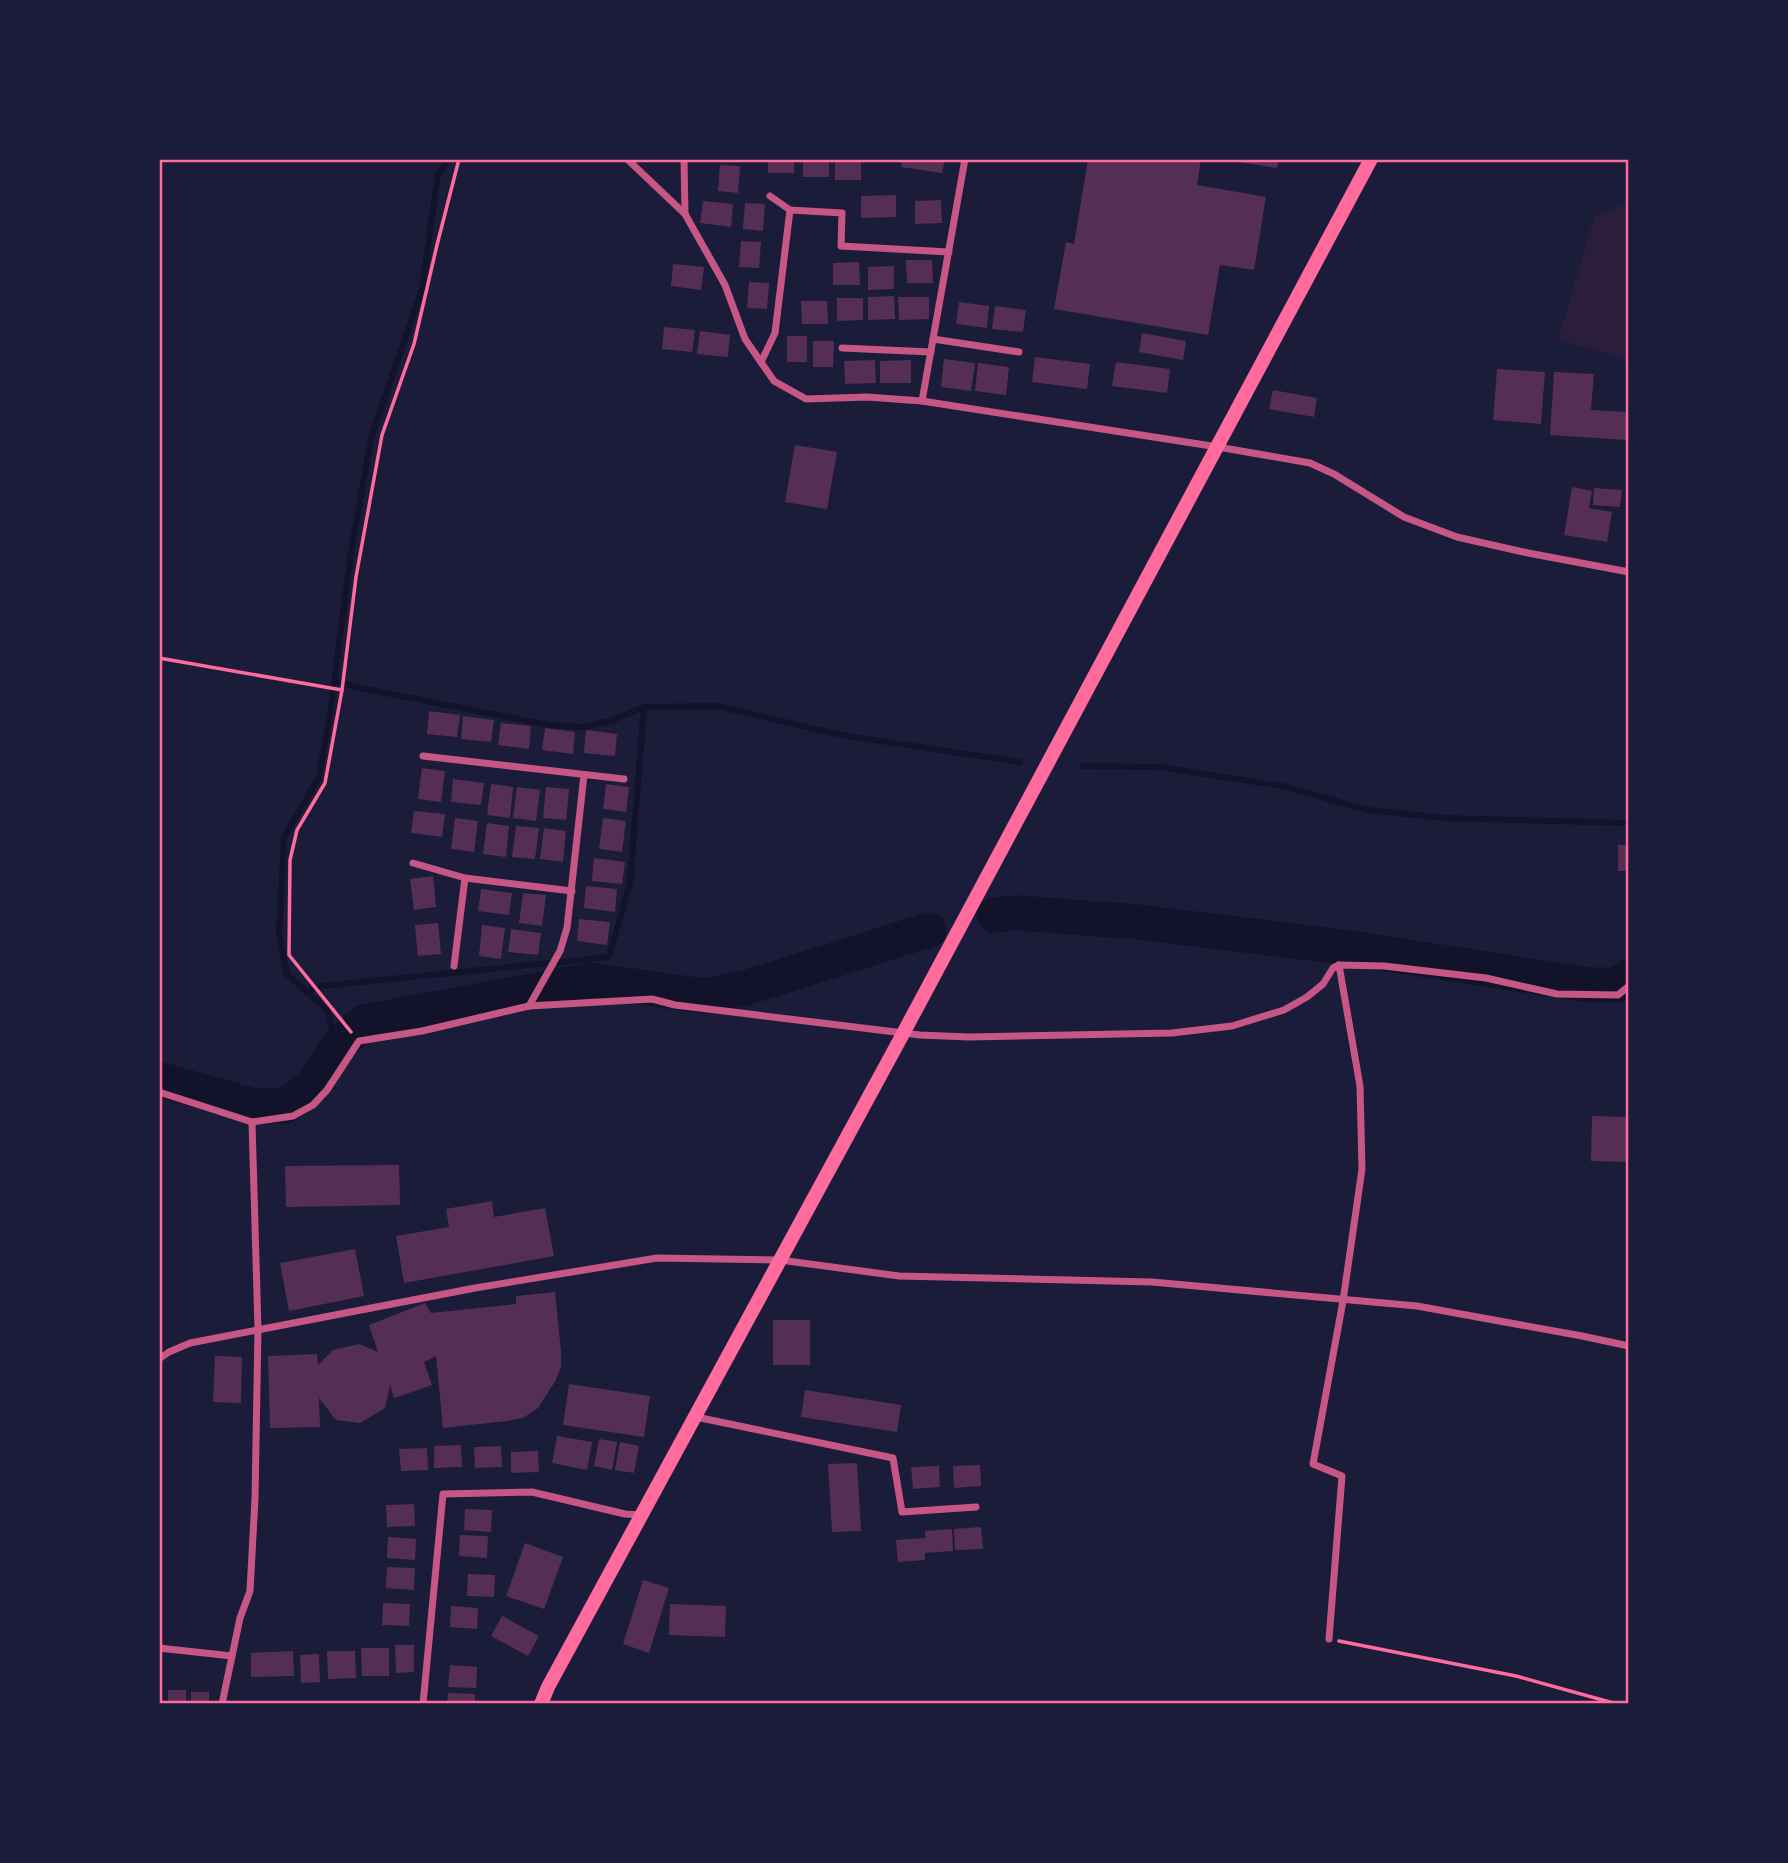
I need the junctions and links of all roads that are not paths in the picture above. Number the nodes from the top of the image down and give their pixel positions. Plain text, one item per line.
1 (627, 159) edge
2 (684, 159) edge
3 (965, 159) edge
4 (1371, 159) edge
5 (770, 195) dead end
6 (790, 210) junction
7 (685, 215) junction
8 (949, 252) junction
9 (933, 339) junction
10 (842, 348) dead end
11 (931, 352) junction
12 (1019, 352) dead end
13 (761, 362) junction
14 (922, 401) junction
15 (1217, 447) junction
16 (1629, 572) edge
17 (424, 756) dead end
18 (584, 775) junction
19 (624, 779) dead end
20 (413, 863) dead end
21 (465, 878) junction
22 (572, 891) junction
23 (1339, 965) junction
24 (454, 966) dead end
25 (1629, 986) edge
26 (529, 1006) junction
27 (903, 1034) junction
28 (159, 1092) edge
29 (253, 1122) junction
30 (780, 1261) junction
31 (1343, 1301) junction
32 (258, 1329) junction
33 (1629, 1346) edge
34 (159, 1359) edge
35 (695, 1416) junction
36 (976, 1507) dead end
37 (641, 1515) junction
38 (1329, 1639) road end
39 (159, 1648) edge
40 (232, 1656) junction
41 (222, 1704) edge
42 (423, 1704) edge
43 (541, 1704) edge

1 - 7 street
2 - 7 street
3 - 8 street
4 - 15 main road
5 - 6 street
6 - 8 street
6 - 13 street
7 - 13 street
8 - 9 street
9 - 11 street
9 - 12 street
10 - 11 street
11 - 14 street
13 - 14 street
14 - 15 street
15 - 16 street
15 - 27 main road
17 - 18 street
18 - 19 street
18 - 22 street
20 - 21 street
21 - 22 street
21 - 24 street
22 - 26 street
23 - 25 street
23 - 27 street
23 - 31 street
26 - 27 street
26 - 29 street
27 - 30 main road
28 - 29 street
29 - 32 street
30 - 31 street
30 - 32 street
30 - 35 main road
31 - 33 street
31 - 38 street
32 - 34 street
32 - 40 street
35 - 36 street
35 - 37 main road
37 - 42 street
37 - 43 main road
39 - 40 street
40 - 41 street

